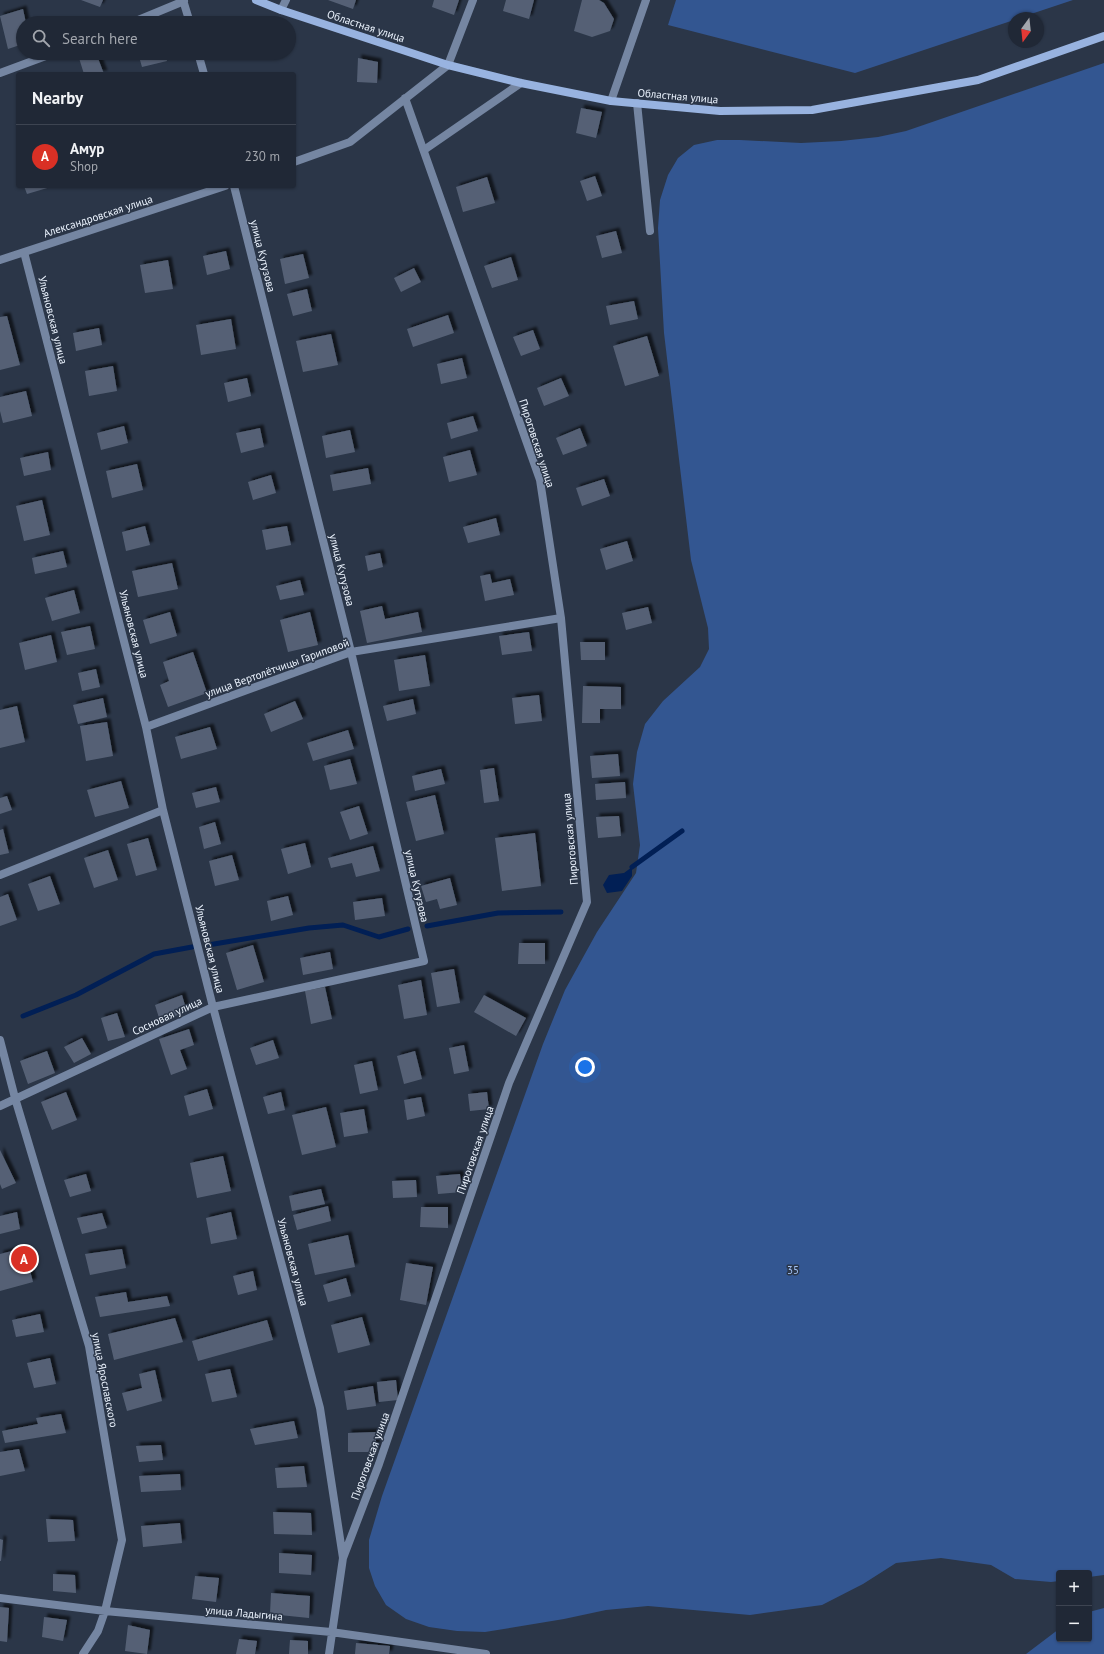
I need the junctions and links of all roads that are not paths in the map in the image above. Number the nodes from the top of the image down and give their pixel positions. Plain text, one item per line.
1 (183, 0) edge
2 (256, 0) edge
3 (286, 0) edge
4 (473, 0) edge
5 (646, 0) edge
6 (282, 10) junction
7 (147, 16) edge
8 (188, 16) edge
9 (1104, 36) edge
10 (35, 60) edge
11 (200, 60) edge
12 (448, 64) junction
13 (203, 72) edge
14 (0, 73) edge
15 (521, 83) junction
16 (405, 98) junction
17 (611, 101) junction
18 (637, 103) junction
19 (424, 150) junction
20 (296, 161) edge
21 (219, 188) edge
22 (235, 188) edge
23 (650, 231) dead end
24 (24, 252) junction
25 (0, 260) edge
26 (561, 618) junction
27 (351, 652) junction
28 (146, 727) junction
29 (163, 810) junction
30 (0, 875) edge
31 (424, 961) joint
32 (214, 1007) junction
33 (0, 1040) edge
34 (15, 1098) junction
35 (0, 1106) edge
36 (343, 1558) junction
37 (0, 1598) edge
38 (105, 1611) junction
39 (331, 1632) junction
40 (83, 1654) edge
41 (328, 1654) edge
42 (486, 1654) edge

1 - 7 street
1 - 8 street
2 - 6 main road, Областная улица
3 - 6 street
4 - 12 street
5 - 17 street
6 - 12 main road, Областная улица
9 - 18 main road, Областная улица
10 - 14 street
11 - 13 street
12 - 15 main road, Областная улица
12 - 16 street
15 - 17 main road, Областная улица
15 - 19 street
16 - 19 street, Пироговская улица
16 - 20 street
17 - 18 main road, Областная улица
18 - 23 street
19 - 26 street, Пироговская улица
21 - 24 street, Александровская улица
22 - 27 street, улица Кутузова
24 - 25 street, Александровская улица
24 - 28 street, Ульяновская улица
26 - 27 street, улица Вертолётчицы Гариповой
26 - 36 street, Пироговская улица
27 - 28 street, улица Вертолётчицы Гариповой
27 - 31 street, улица Кутузова
28 - 29 street, Ульяновская улица
29 - 30 street
29 - 32 street, Ульяновская улица
31 - 32 street, Сосновая улица
32 - 34 street, Сосновая улица
32 - 36 street, Ульяновская улица
33 - 34 street, улица Ярославского
34 - 35 street, Сосновая улица
34 - 38 street, улица Ярославского
36 - 39 street, Ульяновская улица
37 - 38 street, улица Ладыгина
38 - 39 street, улица Ладыгина
38 - 40 street, улица Ярославского
39 - 41 street, Ульяновская улица
39 - 42 street, улица Ладыгина

